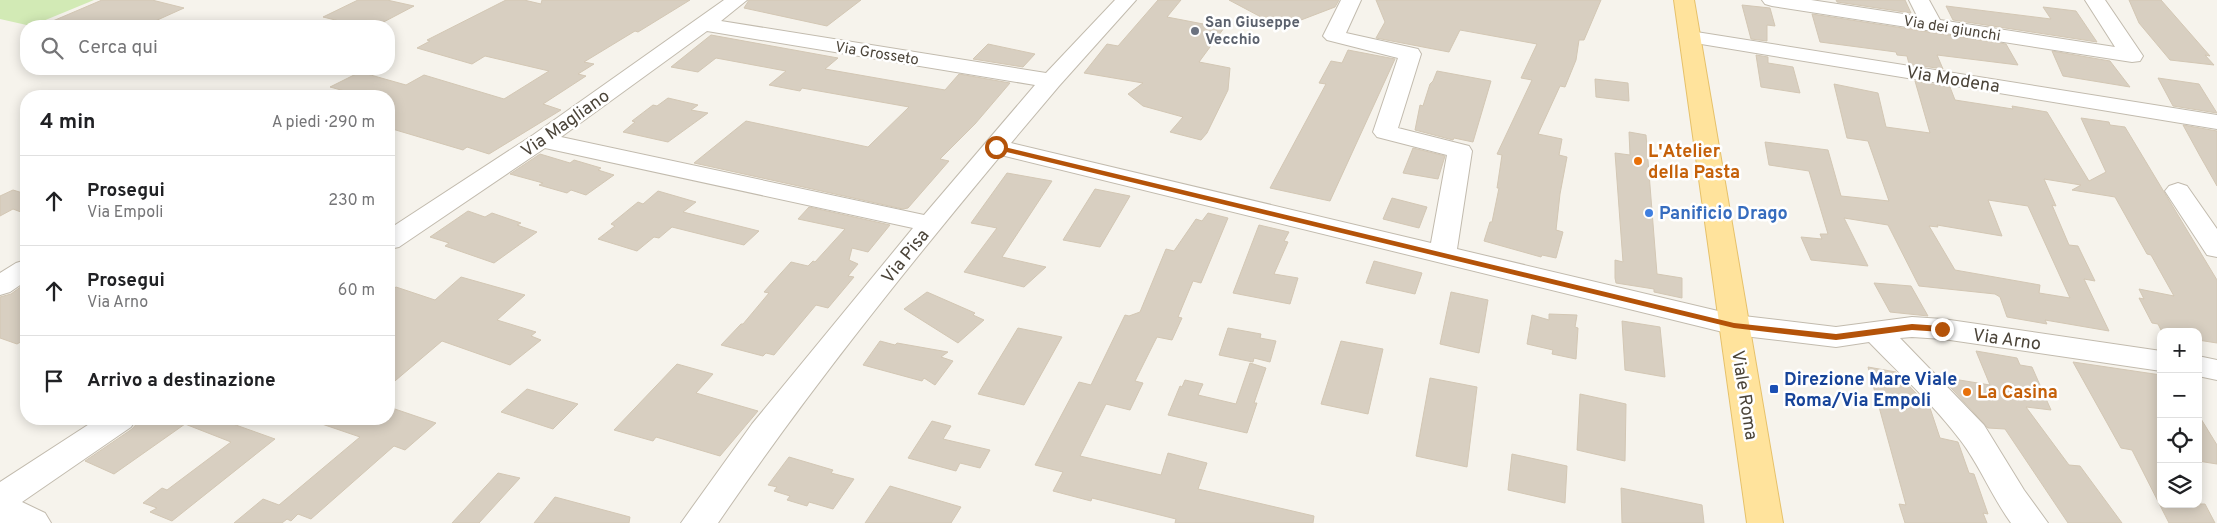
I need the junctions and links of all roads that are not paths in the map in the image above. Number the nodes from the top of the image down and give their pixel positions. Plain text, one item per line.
1 (732, 0) edge
2 (737, 0) edge
3 (1126, 0) edge
4 (1351, 0) edge
5 (1684, 0) edge
6 (1772, 0) edge
7 (1919, 0) edge
8 (2095, 0) edge
9 (703, 24) junction
10 (1932, 25) junction
11 (1690, 37) junction
12 (1051, 81) junction
13 (2217, 122) edge
14 (541, 140) junction
15 (996, 147) junction
16 (2178, 191) dead end
17 (930, 224) junction
18 (395, 237) edge
19 (2217, 249) edge
20 (1443, 254) junction
21 (20, 273) edge
22 (0, 286) edge
23 (1734, 326) junction
24 (1876, 332) junction
25 (2157, 360) edge
26 (2202, 367) edge
27 (2217, 370) edge
28 (111, 425) edge
29 (0, 499) edge
30 (0, 508) edge
31 (32, 523) edge
32 (699, 523) edge
33 (1765, 523) edge
34 (2030, 523) edge

1 - 2 street
2 - 9 street, Via Magliano
3 - 12 street, Via Pisa
4 - 20 street
5 - 11 main road, Viale Roma
6 - 10 street, Via dei giunchi
7 - 10 street
8 - 10 street, Via dei giunchi
9 - 12 street, Via Grosseto
9 - 14 street, Via Magliano
11 - 13 street, Via Modena
11 - 23 main road, Viale Roma
12 - 15 street, Via Pisa
14 - 17 street
14 - 18 street, Via Magliano
15 - 17 street, Via Pisa
15 - 20 street, Via Arno
16 - 19 street
17 - 32 street, Via Pisa
20 - 23 street, Via Arno
21 - 22 street
23 - 24 street, Via Arno
23 - 33 main road, Viale Roma
24 - 25 street, Via Arno
24 - 34 street
26 - 27 street
28 - 29 street
30 - 31 street

